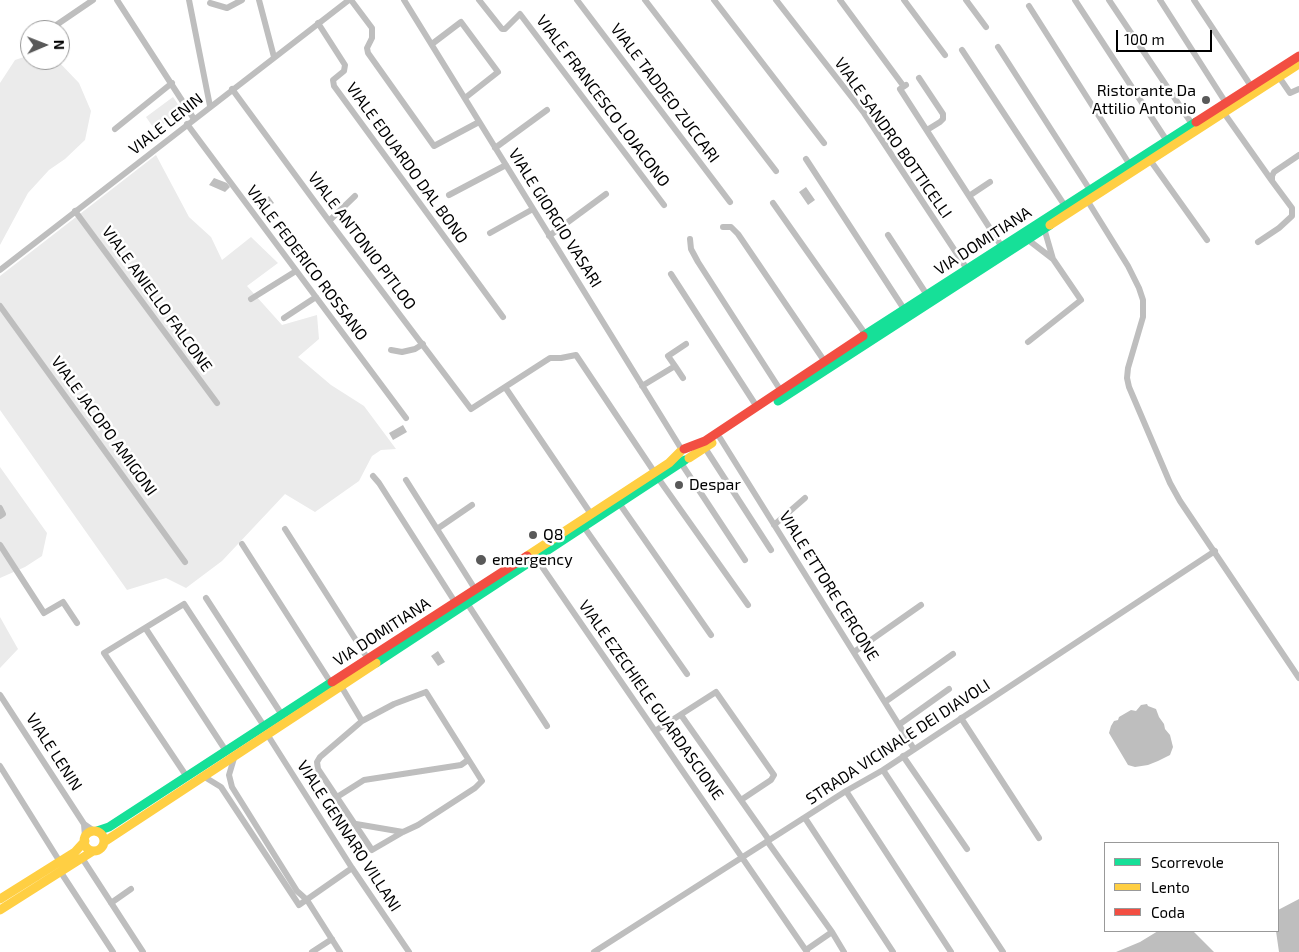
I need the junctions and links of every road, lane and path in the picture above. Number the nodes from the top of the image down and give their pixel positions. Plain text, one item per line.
1 (93, 0) edge
2 (117, 0) edge
3 (190, 0) edge
4 (242, 0) edge
5 (259, 0) edge
6 (350, 0) edge
7 (404, 0) edge
8 (479, 0) edge
9 (578, 0) edge
10 (645, 0) edge
11 (714, 0) edge
12 (776, 0) edge
13 (840, 0) edge
14 (904, 0) edge
15 (966, 0) edge
16 (1075, 0) edge
17 (1109, 0) edge
18 (1160, 0) edge
19 (1194, 0) edge
20 (210, 3) dead end
21 (1029, 6) dead end
22 (64, 20) edge
23 (318, 23) junction
24 (986, 27) dead end
25 (432, 44) junction
26 (998, 47) dead end
27 (962, 50) dead end
28 (945, 55) dead end
29 (1299, 56) edge
30 (274, 57) junction
31 (1299, 64) edge
32 (1279, 77) junction
33 (920, 78) dead end
34 (172, 83) junction
35 (1250, 86) junction
36 (1299, 89) edge
37 (232, 90) junction
38 (465, 98) junction
39 (210, 106) junction
40 (1225, 108) junction
41 (547, 110) dead end
42 (194, 119) junction
43 (479, 122) junction
44 (187, 124) junction
45 (1192, 124) junction
46 (115, 129) dead end
47 (926, 130) junction
48 (1167, 141) junction
49 (824, 143) dead end
50 (495, 148) junction
51 (1299, 154) edge
52 (806, 160) dead end
53 (1150, 160) junction
54 (506, 165) junction
55 (1130, 165) junction
56 (776, 171) dead end
57 (1272, 181) junction
58 (990, 182) dead end
59 (1090, 190) junction
60 (606, 194) dead end
61 (449, 195) dead end
62 (355, 196) dead end
63 (969, 196) junction
64 (1087, 200) junction
65 (730, 202) dead end
66 (773, 203) dead end
67 (664, 205) dead end
68 (1065, 206) junction
69 (533, 209) junction
70 (76, 211) junction
71 (328, 221) junction
72 (723, 227) dead end
73 (1044, 228) junction
74 (490, 232) dead end
75 (888, 235) dead end
76 (549, 236) junction
77 (1027, 239) junction
78 (690, 240) dead end
79 (1207, 240) dead end
80 (1258, 242) dead end
81 (1002, 246) junction
82 (1053, 259) junction
83 (967, 269) junction
84 (0, 270) edge
85 (296, 270) junction
86 (671, 274) dead end
87 (927, 295) junction
88 (316, 297) junction
89 (251, 299) dead end
90 (0, 306) edge
91 (904, 309) junction
92 (503, 317) dead end
93 (284, 318) dead end
94 (866, 335) junction
95 (1028, 342) dead end
96 (423, 344) junction
97 (686, 344) dead end
98 (391, 350) dead end
99 (825, 362) junction
100 (674, 366) junction
101 (683, 378) dead end
102 (642, 386) junction
103 (505, 387) junction
104 (781, 391) junction
105 (217, 403) dead end
106 (757, 407) junction
107 (406, 418) dead end
108 (720, 438) junction
109 (705, 448) junction
110 (684, 455) junction
111 (656, 475) junction
112 (373, 476) dead end
113 (406, 480) dead end
114 (805, 498) dead end
115 (619, 503) junction
116 (472, 505) dead end
117 (0, 508) edge
118 (591, 514) junction
119 (0, 516) edge
120 (774, 525) junction
121 (584, 527) junction
122 (284, 529) dead end
123 (437, 529) junction
124 (242, 544) dead end
125 (0, 545) edge
126 (771, 550) dead end
127 (1215, 551) junction
128 (536, 558) junction
129 (745, 560) dead end
130 (186, 562) dead end
131 (475, 588) junction
132 (206, 598) dead end
133 (455, 602) junction
134 (467, 603) junction
135 (748, 605) dead end
136 (921, 605) dead end
137 (77, 623) dead end
138 (146, 629) junction
139 (711, 635) dead end
140 (854, 652) junction
141 (953, 654) dead end
142 (368, 658) junction
143 (687, 674) dead end
144 (1299, 678) edge
145 (331, 683) junction
146 (341, 686) junction
147 (949, 689) dead end
148 (0, 695) edge
149 (885, 702) junction
150 (282, 715) junction
151 (681, 715) junction
152 (961, 718) junction
153 (362, 721) junction
154 (900, 724) junction
155 (547, 726) dead end
156 (266, 730) junction
157 (655, 731) junction
158 (914, 749) junction
159 (226, 751) junction
160 (235, 755) junction
161 (903, 756) junction
162 (468, 760) junction
163 (0, 766) edge
164 (883, 770) junction
165 (203, 776) junction
166 (186, 777) junction
167 (846, 791) junction
168 (338, 796) junction
169 (741, 800) junction
170 (805, 818) junction
171 (84, 824) junction
172 (356, 824) junction
173 (95, 831) junction
174 (403, 832) junction
175 (1040, 838) dead end
176 (85, 839) junction
177 (768, 840) junction
178 (104, 842) junction
179 (967, 850) dead end
180 (93, 851) junction
181 (742, 857) junction
182 (82, 858) junction
183 (60, 862) junction
184 (352, 868) junction
185 (60, 871) junction
186 (131, 889) dead end
187 (0, 899) edge
188 (307, 900) junction
189 (111, 903) junction
190 (0, 910) edge
191 (832, 932) junction
192 (332, 939) junction
193 (806, 951) edge
194 (113, 952) edge
195 (143, 952) edge
196 (312, 952) edge
197 (340, 952) edge
198 (409, 952) edge
199 (594, 952) edge
200 (844, 952) edge
201 (892, 952) edge
202 (951, 952) edge
203 (1003, 952) edge

1 - 22 street
2 - 34 street
3 - 39 street
4 - 20 street
5 - 30 street
6 - 23 street, VIALE LENIN
6 - 43 street
7 - 25 street, VIALE GIORGIO VASARI
8 - 67 street, VIALE FRANCESCO LOJACONO
9 - 65 street, VIALE TADDEO ZUCCARI
10 - 56 street
11 - 49 street
12 - 83 street, VIALE SANDRO BOTTICELLI
13 - 47 street
14 - 28 street
15 - 24 street
16 - 48 street
17 - 45 street
18 - 40 street
19 - 35 street
21 - 55 street
23 - 30 street, VIALE LENIN
23 - 92 street, VIALE EDUARDO DAL BONO
25 - 38 street, VIALE GIORGIO VASARI
25 - 38 street
26 - 59 street
27 - 68 street
29 - 35 main road, VIA DOMITIANA
30 - 37 street, VIALE LENIN
31 - 32 main road, VIA DOMITIANA
32 - 36 street
32 - 40 main road, VIA DOMITIANA
33 - 47 street
34 - 42 street
34 - 46 street
35 - 40 main road, VIA DOMITIANA
37 - 39 street, VIALE LENIN
37 - 71 street, VIALE ANTONIO PITLOO
38 - 43 street, VIALE GIORGIO VASARI
39 - 42 street, VIALE LENIN
40 - 45 main road, VIA DOMITIANA
40 - 53 main road, VIA DOMITIANA
40 - 57 street
41 - 50 street
42 - 44 street, VIALE LENIN
43 - 50 street, VIALE GIORGIO VASARI
44 - 70 street, VIALE LENIN
44 - 85 street, VIALE FEDERICO ROSSANO
45 - 48 main road, VIA DOMITIANA
47 - 63 street
48 - 55 main road, VIA DOMITIANA
50 - 54 street, VIALE GIORGIO VASARI
51 - 57 street
52 - 91 street
53 - 64 main road, VIA DOMITIANA
53 - 79 street
54 - 61 street
54 - 69 street, VIALE GIORGIO VASARI
55 - 59 main road, VIA DOMITIANA
57 - 80 street
58 - 63 street
59 - 68 main road, VIA DOMITIANA
60 - 76 street
62 - 71 street
63 - 81 street
64 - 73 main road, VIA DOMITIANA
64 - 127 street
66 - 94 street
68 - 81 main road, VIA DOMITIANA
69 - 74 street
69 - 76 street, VIALE GIORGIO VASARI
70 - 84 street, VIALE LENIN
70 - 105 street, VIALE ANIELLO FALCONE
71 - 96 street, VIALE ANTONIO PITLOO
72 - 99 street
73 - 77 main road, VIA DOMITIANA
73 - 82 street
75 - 87 street
76 - 102 street, VIALE GIORGIO VASARI
77 - 82 street
77 - 108 main road, VIA DOMITIANA
78 - 104 street
81 - 83 main road, VIA DOMITIANA
82 - 95 street
83 - 87 main road, VIA DOMITIANA
85 - 88 street, VIALE FEDERICO ROSSANO
85 - 89 street
86 - 106 street
87 - 91 main road, VIA DOMITIANA
88 - 93 street
88 - 107 street, VIALE FEDERICO ROSSANO
90 - 130 street, VIALE JACOPO AMIGONI
91 - 94 main road, VIA DOMITIANA
94 - 99 main road, VIA DOMITIANA
96 - 98 street
96 - 103 street, VIALE ANTONIO PITLOO
97 - 100 street
99 - 104 main road, VIA DOMITIANA
100 - 101 street
100 - 102 street
102 - 110 street, VIALE GIORGIO VASARI
103 - 111 street
103 - 118 street
104 - 106 main road, VIA DOMITIANA
106 - 110 main road, VIA DOMITIANA
108 - 109 main road, VIA DOMITIANA
108 - 120 street, VIALE ETTORE CERCONE
109 - 110 main road, VIA DOMITIANA
109 - 126 street
110 - 111 main road, VIA DOMITIANA
110 - 129 street, VIALE GIORGIO VASARI
111 - 115 main road, VIA DOMITIANA
111 - 118 main road, VIA DOMITIANA
111 - 135 street
112 - 133 street
113 - 123 street
114 - 120 street
115 - 121 main road, VIA DOMITIANA
115 - 139 street
116 - 123 street
117 - 119 street
118 - 131 main road, VIA DOMITIANA
120 - 140 street, VIALE ETTORE CERCONE
121 - 128 main road, VIA DOMITIANA
121 - 143 street
122 - 142 street
123 - 131 street
124 - 145 street
125 - 137 street
127 - 144 street
127 - 152 street, STRADA VICINALE DEI DIAVOLI
128 - 134 main road, VIA DOMITIANA
128 - 157 street, VIALE EZECHIELE GUARDASCIONE
131 - 133 main road, VIA DOMITIANA
132 - 150 street
133 - 142 main road, VIA DOMITIANA
134 - 146 main road, VIA DOMITIANA
134 - 155 street
136 - 140 street
138 - 156 street, VIALE GENNARO VILLANI
138 - 159 street
138 - 166 street
140 - 149 street, VIALE ETTORE CERCONE
141 - 149 street
142 - 145 main road, VIA DOMITIANA
145 - 150 main road, VIA DOMITIANA
146 - 153 street
146 - 156 main road, VIA DOMITIANA
147 - 154 street
148 - 171 street, VIALE LENIN
149 - 154 street, VIALE ETTORE CERCONE
150 - 156 main road, VIA DOMITIANA
151 - 157 street
151 - 169 street
151 - 169 street
152 - 158 street, STRADA VICINALE DEI DIAVOLI
152 - 175 street
153 - 162 street
153 - 168 street
154 - 158 street, VIALE ETTORE CERCONE
156 - 159 main road, VIA DOMITIANA
156 - 160 main road, VIA DOMITIANA
156 - 184 street, VIALE GENNARO VILLANI
157 - 181 street, VIALE EZECHIELE GUARDASCIONE
158 - 161 street, STRADA VICINALE DEI DIAVOLI
159 - 166 main road, VIA DOMITIANA
160 - 165 main road, VIA DOMITIANA
160 - 188 street
161 - 164 street, STRADA VICINALE DEI DIAVOLI
161 - 179 street
162 - 168 street
162 - 174 street
163 - 183 street
164 - 167 street, STRADA VICINALE DEI DIAVOLI
164 - 203 street
165 - 178 main road, VIA DOMITIANA
165 - 188 street
166 - 173 main road, VIA DOMITIANA
167 - 170 street, STRADA VICINALE DEI DIAVOLI
167 - 202 street
168 - 172 street
169 - 177 street
170 - 177 street, STRADA VICINALE DEI DIAVOLI
170 - 201 street
171 - 173 street, VIALE LENIN
171 - 176 street, VIALE LENIN
172 - 174 street
172 - 174 street
173 - 176 main road
173 - 178 main road
176 - 180 main road
176 - 183 main road
177 - 181 street, STRADA VICINALE DEI DIAVOLI
177 - 191 street
178 - 180 main road
180 - 182 main road
181 - 193 street, VIALE EZECHIELE GUARDASCIONE
181 - 199 street, STRADA VICINALE DEI DIAVOLI
182 - 185 main road
182 - 189 street
183 - 187 main road
184 - 188 street
184 - 198 street, VIALE GENNARO VILLANI
185 - 190 main road
185 - 194 street
186 - 189 street
188 - 192 street
189 - 195 street
191 - 193 street
191 - 200 street
192 - 196 street
192 - 197 street

